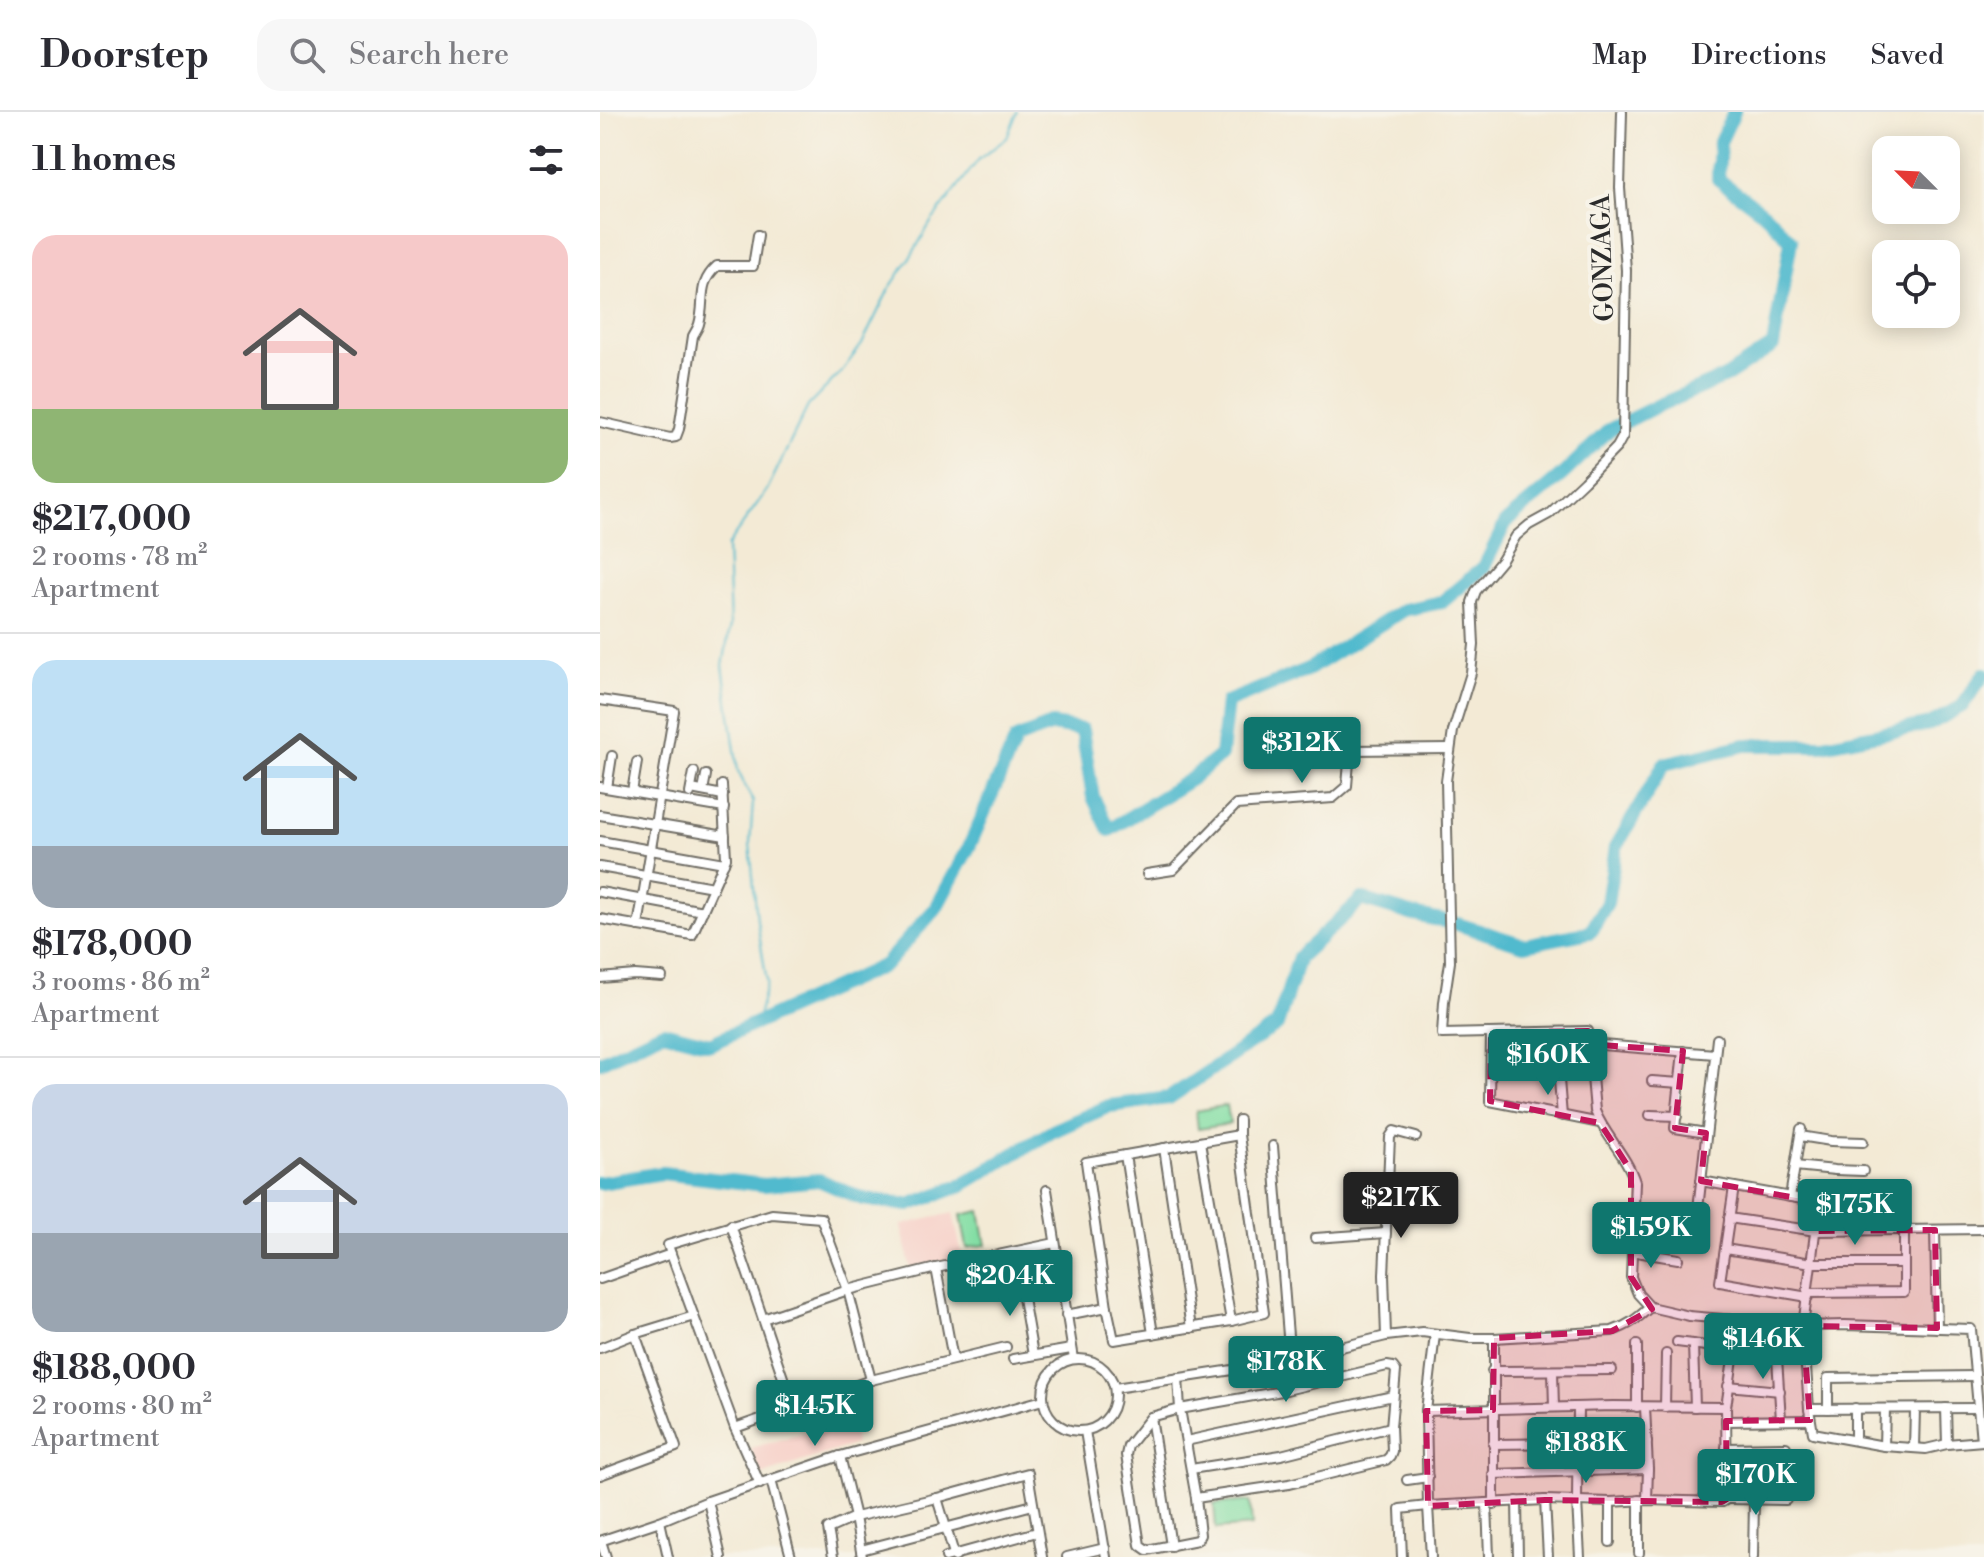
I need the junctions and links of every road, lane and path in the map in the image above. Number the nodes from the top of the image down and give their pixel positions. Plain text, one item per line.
1 (1622, 112) edge
2 (758, 235) dead end
3 (600, 422) edge
4 (600, 700) edge
5 (1450, 749) junction
6 (612, 756) dead end
7 (637, 762) dead end
8 (694, 772) dead end
9 (706, 775) dead end
10 (603, 787) edge
11 (691, 789) junction
12 (703, 791) junction
13 (632, 792) junction
14 (660, 797) junction
15 (688, 802) junction
16 (724, 808) junction
17 (600, 815) edge
18 (656, 825) junction
19 (725, 836) junction
20 (600, 841) edge
21 (651, 850) junction
22 (724, 863) junction
23 (600, 867) edge
24 (1147, 874) dead end
25 (647, 875) junction
26 (713, 887) junction
27 (600, 892) edge
28 (643, 900) junction
29 (703, 911) junction
30 (600, 919) edge
31 (638, 926) junction
32 (662, 977) dead end
33 (600, 978) edge
34 (1491, 1033) junction
35 (1717, 1039) dead end
36 (1589, 1044) junction
37 (1683, 1051) junction
38 (1715, 1054) junction
39 (1590, 1055) junction
40 (1557, 1056) junction
41 (1491, 1059) junction
42 (1652, 1081) dead end
43 (1680, 1083) junction
44 (1650, 1115) dead end
45 (1562, 1116) junction
46 (1677, 1116) junction
47 (1239, 1120) dead end
48 (1600, 1123) junction
49 (1706, 1133) junction
50 (1239, 1135) junction
51 (1416, 1137) dead end
52 (1200, 1142) junction
53 (1863, 1142) dead end
54 (1273, 1146) dead end
55 (1164, 1148) junction
56 (1125, 1155) junction
57 (1795, 1166) junction
58 (1863, 1171) dead end
59 (1701, 1181) junction
60 (1734, 1187) junction
61 (1047, 1190) dead end
62 (1790, 1197) junction
63 (1698, 1209) dead end
64 (1729, 1218) junction
65 (731, 1225) junction
66 (1984, 1229) edge
67 (1904, 1230) junction
68 (1935, 1230) junction
69 (1816, 1231) junction
70 (1386, 1233) junction
71 (1315, 1238) dead end
72 (1055, 1243) junction
73 (1725, 1249) junction
74 (1631, 1251) junction
75 (671, 1254) junction
76 (1678, 1259) dead end
77 (1812, 1263) junction
78 (1904, 1263) junction
79 (936, 1268) junction
80 (1060, 1273) junction
81 (1019, 1275) junction
82 (999, 1278) dead end
83 (600, 1279) edge
84 (848, 1290) junction
85 (1808, 1295) junction
86 (1107, 1307) junction
87 (1650, 1307) junction
88 (1066, 1315) junction
89 (694, 1316) junction
90 (763, 1319) junction
91 (1739, 1319) junction
92 (1231, 1321) junction
93 (1803, 1326) junction
94 (1191, 1328) junction
95 (1937, 1328) junction
96 (635, 1334) junction
97 (1153, 1334) junction
98 (1435, 1334) junction
99 (1386, 1336) junction
100 (1494, 1338) junction
101 (1677, 1342) dead end
102 (1693, 1344) junction
103 (1637, 1345) dead end
104 (1006, 1347) dead end
105 (600, 1348) edge
106 (1071, 1349) junction
107 (1733, 1351) junction
108 (1666, 1354) dead end
109 (1033, 1355) junction
110 (953, 1359) junction
111 (1013, 1359) dead end
112 (1074, 1359) junction
113 (1290, 1361) junction
114 (1612, 1370) dead end
115 (1492, 1371) junction
116 (1553, 1371) junction
117 (1974, 1376) junction
118 (1178, 1378) junction
119 (871, 1380) junction
120 (1728, 1386) junction
121 (1115, 1388) junction
122 (1780, 1391) junction
123 (1393, 1396) junction
124 (1043, 1400) junction
125 (793, 1407) junction
126 (1554, 1407) junction
127 (1578, 1407) junction
128 (1641, 1407) junction
129 (1665, 1407) junction
130 (1695, 1407) junction
131 (1726, 1407) junction
132 (1855, 1408) junction
133 (1946, 1408) junction
134 (1977, 1408) junction
135 (1180, 1409) junction
136 (1809, 1409) junction
137 (1828, 1409) junction
138 (1885, 1409) junction
139 (1915, 1409) junction
140 (1493, 1410) junction
141 (1426, 1411) junction
142 (1151, 1417) junction
143 (1781, 1420) junction
144 (1810, 1420) junction
145 (1726, 1421) junction
146 (1391, 1427) junction
147 (735, 1428) junction
148 (1085, 1431) junction
149 (1855, 1440) junction
150 (1186, 1441) junction
151 (1982, 1441) edge
152 (1647, 1442) junction
153 (1577, 1443) junction
154 (1493, 1444) junction
155 (1947, 1444) junction
156 (1884, 1446) junction
157 (1786, 1447) dead end
158 (1726, 1448) junction
159 (1914, 1448) junction
160 (840, 1456) junction
161 (1191, 1469) junction
162 (1648, 1469) junction
163 (1578, 1471) junction
164 (1493, 1474) junction
165 (1726, 1474) junction
166 (600, 1475) edge
167 (1785, 1475) dead end
168 (1428, 1477) junction
169 (771, 1480) junction
170 (1407, 1480) dead end
171 (760, 1484) junction
172 (937, 1498) junction
173 (1196, 1498) junction
174 (1727, 1499) junction
175 (1545, 1500) junction
176 (1643, 1500) junction
177 (1786, 1500) dead end
178 (708, 1501) junction
179 (1517, 1501) junction
180 (1577, 1501) junction
181 (1754, 1501) junction
182 (1610, 1502) junction
183 (1490, 1504) junction
184 (1033, 1505) junction
185 (1428, 1506) junction
186 (855, 1517) junction
187 (660, 1521) junction
188 (946, 1528) junction
189 (1037, 1532) junction
190 (601, 1541) edge
191 (1610, 1542) dead end
192 (1171, 1546) junction
193 (1106, 1552) edge
194 (1639, 1553) dead end
195 (861, 1554) edge
196 (952, 1556) edge
197 (606, 1557) edge
198 (668, 1557) edge
199 (721, 1557) edge
200 (791, 1557) edge
201 (833, 1557) edge
202 (1042, 1557) edge
203 (1067, 1557) edge
204 (1402, 1557) edge
205 (1431, 1557) edge
206 (1489, 1557) edge
207 (1518, 1557) edge
208 (1548, 1557) edge
209 (1580, 1557) edge
210 (1753, 1557) edge

1 - 5 street, GONZAGA
2 - 3 street
4 - 14 street
5 - 24 street
5 - 34 street
6 - 10 street
7 - 13 street
8 - 11 street
9 - 12 street
10 - 13 street
11 - 12 street
11 - 15 street
12 - 16 street
13 - 14 street
14 - 15 street
14 - 18 street
15 - 16 street
16 - 19 street
17 - 18 street
18 - 19 street
18 - 21 street
19 - 22 street
20 - 21 street
21 - 22 street
21 - 25 street
22 - 26 street
23 - 25 street
25 - 26 street
25 - 28 street
26 - 29 street
27 - 28 street
28 - 29 street
28 - 31 street
29 - 31 street
30 - 31 street
32 - 33 street
34 - 36 street
34 - 41 street
35 - 38 street
36 - 37 street
36 - 39 street
37 - 38 street
37 - 43 street
38 - 49 street
39 - 40 street
39 - 48 street
40 - 41 street
40 - 45 street
41 - 45 street
42 - 43 street
43 - 46 street
44 - 46 street
45 - 48 street
46 - 49 street
47 - 50 street
48 - 74 street
49 - 59 street
50 - 52 street
50 - 92 street
51 - 70 street
52 - 55 street
52 - 92 street
53 - 57 street
54 - 113 street
55 - 56 street
55 - 94 street
56 - 86 street
56 - 97 street
57 - 58 street
57 - 62 street
59 - 60 street
59 - 63 street
60 - 62 street
60 - 64 street
61 - 72 street
62 - 69 street
64 - 69 street
64 - 73 street
65 - 75 street
65 - 84 street
65 - 90 street
66 - 68 street
67 - 68 street
67 - 69 street
67 - 78 street
68 - 95 street
69 - 77 street
70 - 71 street
70 - 99 street
72 - 79 street
72 - 80 street
73 - 77 street
73 - 85 street
74 - 76 street
74 - 87 street
75 - 83 street
75 - 89 street
77 - 78 street
77 - 85 street
78 - 85 street
79 - 84 street
79 - 110 street
80 - 81 street
80 - 88 street
81 - 82 street
81 - 109 street
84 - 90 street
84 - 119 street
85 - 93 street
86 - 88 street
86 - 97 street
87 - 91 street
87 - 100 street
88 - 106 street
89 - 96 street
89 - 147 street
90 - 125 street
91 - 93 street
91 - 107 street
92 - 94 street
93 - 95 street
93 - 136 street
94 - 97 street
95 - 117 street
96 - 105 street
96 - 166 street
98 - 99 street
98 - 100 street
98 - 141 street
99 - 113 street
100 - 115 street
101 - 102 street
102 - 107 street
102 - 130 street
103 - 128 street
104 - 110 street
106 - 109 street
106 - 112 street
107 - 120 street
107 - 122 street
108 - 129 street
109 - 111 street
110 - 119 street
112 - 121 street
112 - 124 street
113 - 118 street
114 - 116 street
115 - 116 street
115 - 140 street
116 - 126 street
117 - 134 street
117 - 137 street
118 - 121 street
118 - 135 street
119 - 125 street
120 - 122 street
120 - 131 street
121 - 148 street
122 - 143 street
123 - 135 street
123 - 146 street
123 - 150 street
124 - 148 street
124 - 160 street
125 - 147 street
126 - 127 street
126 - 140 street
127 - 128 street
127 - 153 street
128 - 129 street
128 - 152 street
129 - 130 street
130 - 131 street
131 - 145 street
132 - 137 street
132 - 138 street
132 - 149 street
133 - 134 street
133 - 139 street
133 - 155 street
134 - 151 street
135 - 142 street
135 - 150 street
136 - 137 street
136 - 144 street
138 - 139 street
138 - 156 street
139 - 159 street
140 - 141 street
140 - 154 street
141 - 168 street
142 - 192 street
142 - 192 street
143 - 144 street
143 - 145 street
144 - 149 street
145 - 158 street
146 - 161 street
146 - 173 street
147 - 171 street
148 - 193 street
149 - 156 street
150 - 161 street
151 - 155 street
152 - 153 street
152 - 162 street
153 - 154 street
153 - 163 street
154 - 164 street
155 - 159 street
156 - 159 street
157 - 158 street
158 - 165 street
160 - 169 street
160 - 186 street
161 - 173 street
162 - 163 street
162 - 176 street
163 - 164 street
163 - 180 street
164 - 183 street
165 - 167 street
165 - 174 street
168 - 170 street
168 - 185 street
169 - 171 street
169 - 200 street
171 - 178 street
172 - 184 street
172 - 186 street
172 - 188 street
173 - 192 street
174 - 176 street
174 - 181 street
175 - 179 street
175 - 180 street
175 - 208 street
176 - 182 street
176 - 194 street
177 - 181 street
178 - 187 street
178 - 199 street
179 - 183 street
179 - 207 street
180 - 182 street
180 - 209 street
181 - 210 street
182 - 191 street
183 - 185 street
183 - 206 street
184 - 188 street
184 - 189 street
185 - 204 street
185 - 205 street
186 - 195 street
186 - 201 street
187 - 190 street
187 - 198 street
188 - 195 street
188 - 196 street
189 - 196 street
189 - 202 street
190 - 197 street
193 - 203 street

